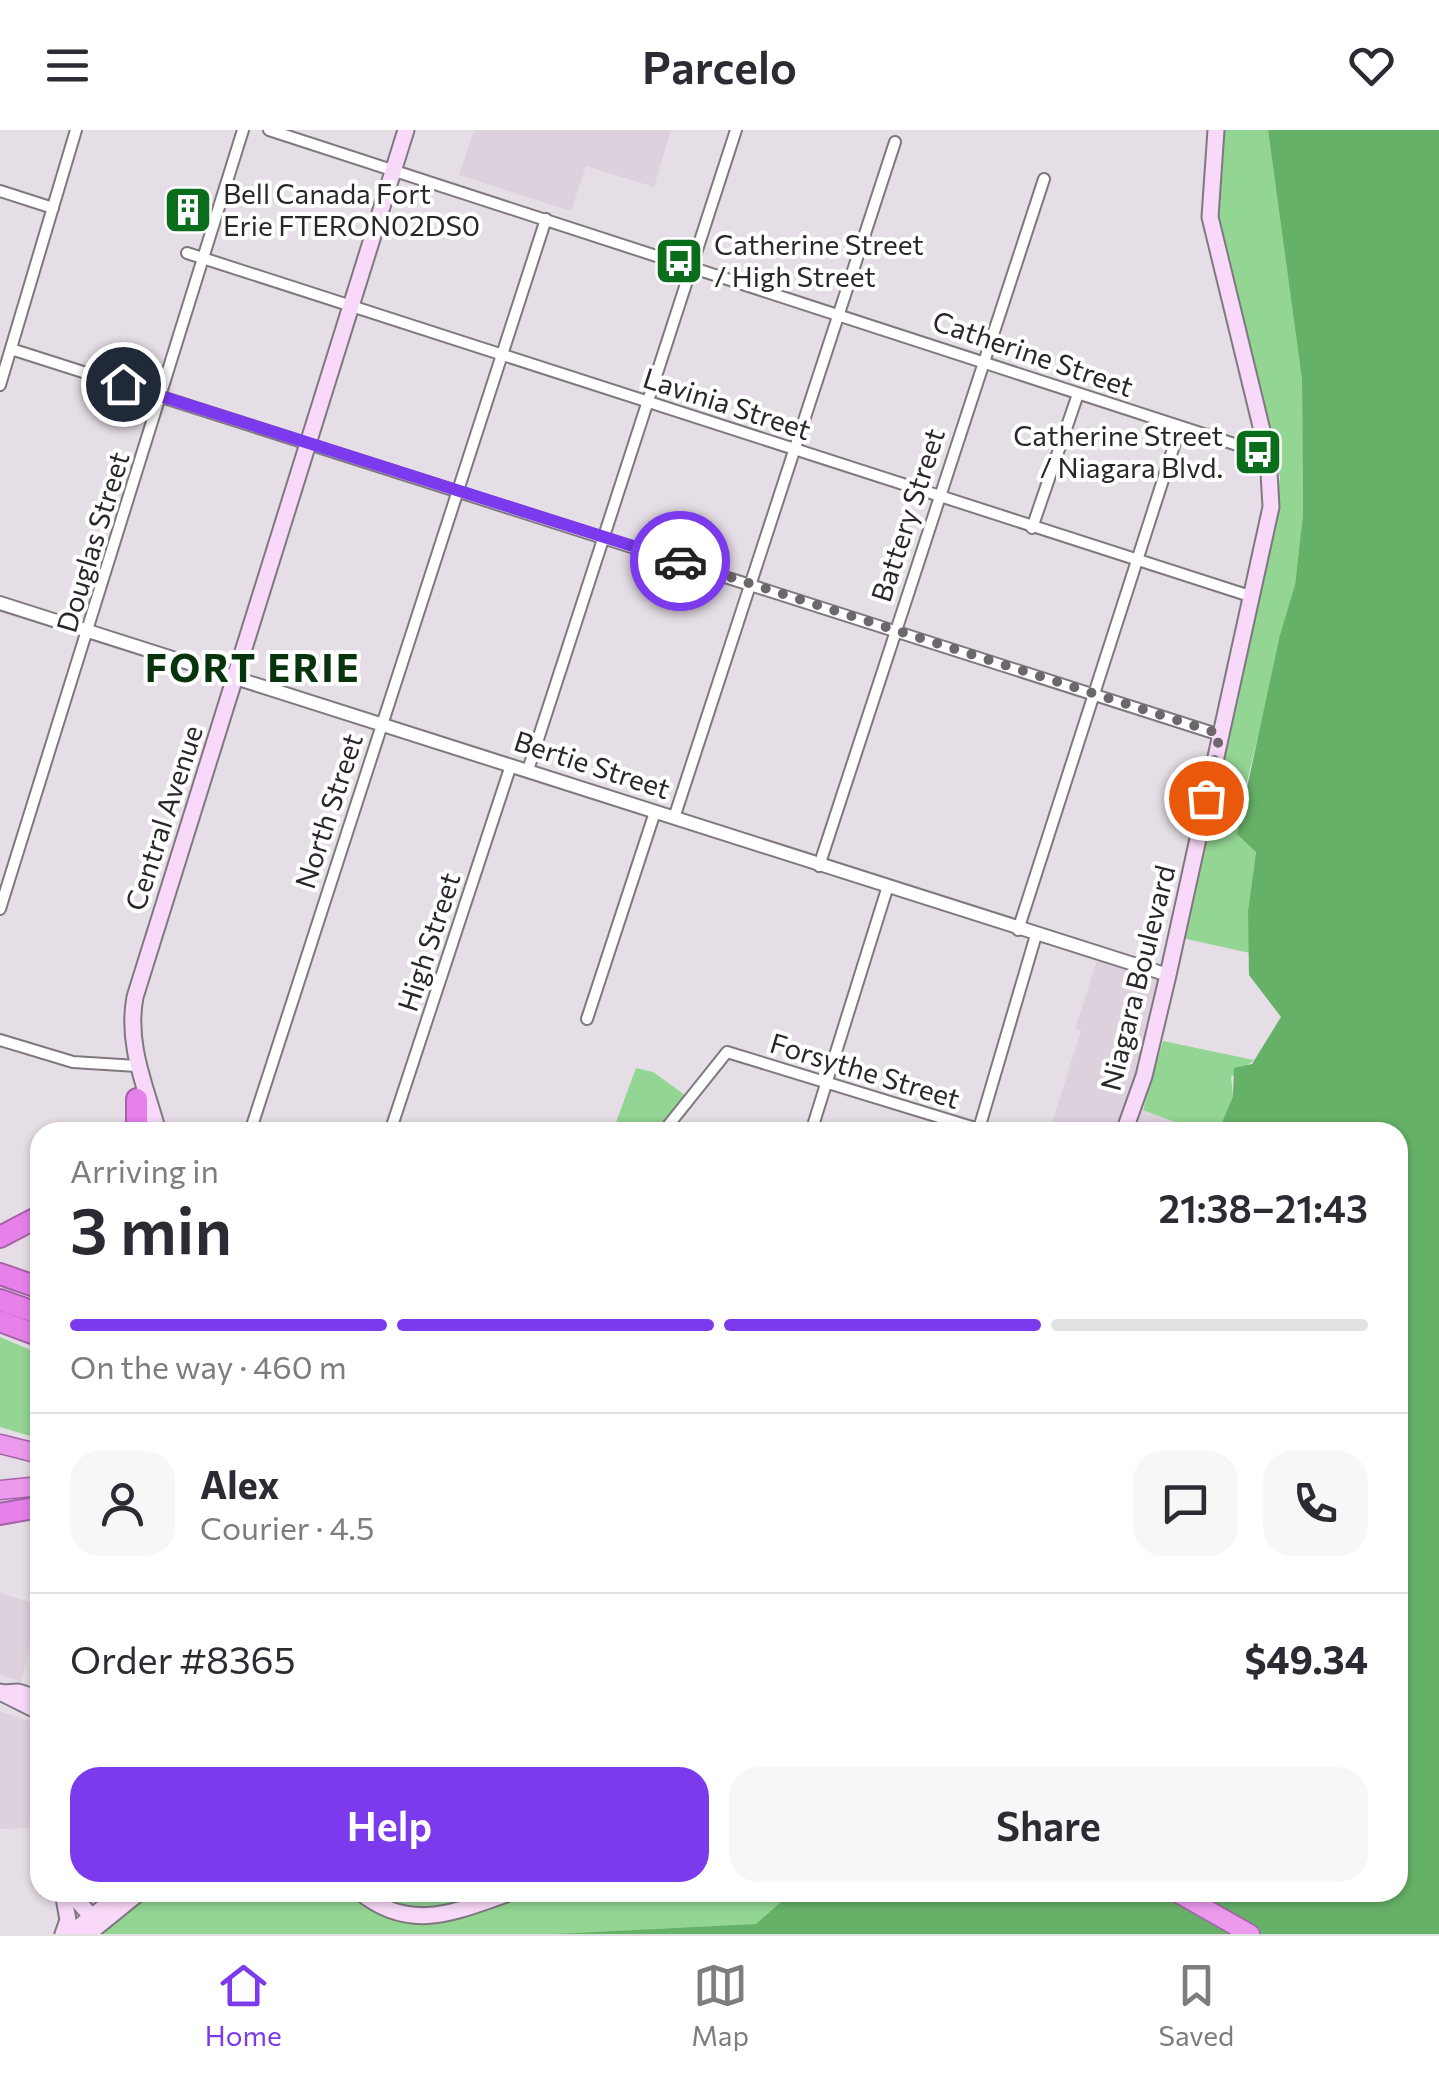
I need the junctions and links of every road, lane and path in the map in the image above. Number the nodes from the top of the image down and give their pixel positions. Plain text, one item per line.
1 (76, 130) edge
2 (243, 130) edge
3 (268, 130) edge
4 (406, 130) edge
5 (736, 130) edge
6 (1216, 130) edge
7 (895, 142) dead end
8 (393, 172) junction
9 (1044, 178) dead end
10 (0, 192) edge
11 (53, 208) junction
12 (546, 219) junction
13 (188, 253) dead end
14 (205, 259) junction
15 (691, 265) junction
16 (350, 307) junction
17 (838, 313) junction
18 (12, 348) junction
19 (501, 354) junction
20 (982, 360) junction
21 (0, 385) edge
22 (1078, 394) junction
23 (161, 396) junction
24 (645, 401) junction
25 (1180, 426) junction
26 (308, 443) junction
27 (794, 448) junction
28 (1268, 455) junction
29 (457, 490) junction
30 (938, 496) junction
31 (1032, 528) junction
32 (602, 536) junction
33 (1137, 560) junction
34 (750, 584) junction
35 (1254, 596) junction
36 (0, 603) edge
37 (89, 632) junction
38 (894, 632) junction
39 (235, 675) junction
40 (1093, 696) junction
41 (381, 724) junction
42 (1220, 734) junction
43 (510, 765) junction
44 (528, 770) junction
45 (655, 812) junction
46 (674, 818) junction
47 (819, 866) junction
48 (886, 889) junction
49 (1, 905) edge
50 (1018, 930) junction
51 (1036, 935) junction
52 (1168, 975) junction
53 (587, 1019) dead end
54 (0, 1040) edge
55 (137, 1066) junction
56 (827, 1082) junction
57 (137, 1099) joint
58 (140, 1122) edge
59 (155, 1122) edge
60 (253, 1122) edge
61 (393, 1122) edge
62 (673, 1122) edge
63 (814, 1122) edge
64 (951, 1122) edge
65 (985, 1122) edge
66 (1128, 1122) edge
67 (30, 1221) edge
68 (0, 1237) edge
69 (0, 1274) edge
70 (30, 1284) edge
71 (0, 1300) edge
72 (30, 1310) edge
73 (0, 1322) edge
74 (30, 1332) edge
75 (0, 1444) edge
76 (30, 1452) edge
77 (30, 1487) edge
78 (0, 1490) edge
79 (30, 1509) edge
80 (0, 1514) edge
81 (2, 1693) edge
82 (30, 1696) edge
83 (30, 1708) edge
84 (67, 1902) edge
85 (76, 1902) edge
86 (113, 1902) edge
87 (125, 1902) edge
88 (373, 1902) edge
89 (478, 1902) edge
90 (1194, 1902) edge
91 (94, 1922) edge
92 (67, 1934) edge
93 (1250, 1934) edge

1 - 11 street
2 - 14 street, Douglas Street
3 - 8 street, Catherine Street
4 - 8 main road, Central Avenue
5 - 15 street
6 - 28 main road, Niagara Boulevard
7 - 17 street
8 - 12 street, Catherine Street
8 - 16 main road, Central Avenue
9 - 20 street, Battery Street
10 - 11 street
11 - 18 street
12 - 15 street, Catherine Street
12 - 19 street, North Street
13 - 14 street, Lavinia Street
14 - 16 street, Lavinia Street
14 - 23 street, Douglas Street
15 - 17 street, Catherine Street
15 - 24 street
16 - 19 street, Lavinia Street
16 - 26 main road, Central Avenue
17 - 20 street, Catherine Street
17 - 27 street
18 - 21 street
18 - 23 street
19 - 24 street, Lavinia Street
19 - 29 street, North Street
20 - 22 street, Catherine Street
20 - 30 street, Battery Street
22 - 25 street, Catherine Street
22 - 31 street
23 - 26 street
23 - 37 street, Douglas Street
24 - 27 street, Lavinia Street
24 - 32 street
25 - 28 street, Catherine Street
25 - 33 street
26 - 29 street
26 - 39 main road, Central Avenue
27 - 30 street, Lavinia Street
27 - 34 street
28 - 35 main road, Niagara Boulevard
29 - 32 street
29 - 41 street, North Street
30 - 31 street, Lavinia Street
30 - 38 street, Battery Street
31 - 33 street, Lavinia Street
32 - 34 street
32 - 44 street
33 - 35 street, Lavinia Street
33 - 40 street
34 - 38 street
34 - 46 street
35 - 42 main road, Niagara Boulevard
36 - 37 street, Bertie Street
37 - 39 street, Bertie Street
37 - 49 street, Douglas Street
38 - 40 street
38 - 47 street, Battery Street
39 - 41 street, Bertie Street
39 - 55 main road, Central Avenue
40 - 42 street
40 - 50 street
41 - 43 street, Bertie Street
41 - 60 street, North Street
42 - 52 main road, Niagara Boulevard
43 - 44 street, Bertie Street
43 - 61 street, High Street
44 - 45 street, Bertie Street
45 - 46 street, Bertie Street
45 - 53 street
46 - 47 street, Bertie Street
47 - 48 street, Bertie Street
48 - 50 street, Bertie Street
48 - 56 street
50 - 51 street, Bertie Street
51 - 52 street, Bertie Street
51 - 65 street
52 - 66 main road, Niagara Boulevard
54 - 55 street
55 - 57 main road, Central Avenue
55 - 59 main road, Central Avenue
56 - 62 street, Forsythe Street
56 - 63 street
56 - 64 street, Forsythe Street
57 - 58 highway
67 - 68 highway
69 - 70 highway
71 - 72 highway
73 - 74 highway
75 - 76 highway
77 - 78 highway
79 - 80 highway
81 - 82 main road
81 - 83 main road
84 - 92 main road
85 - 91 main road
86 - 91 main road
87 - 91 main road
88 - 89 main road
90 - 93 highway
91 - 92 main road

